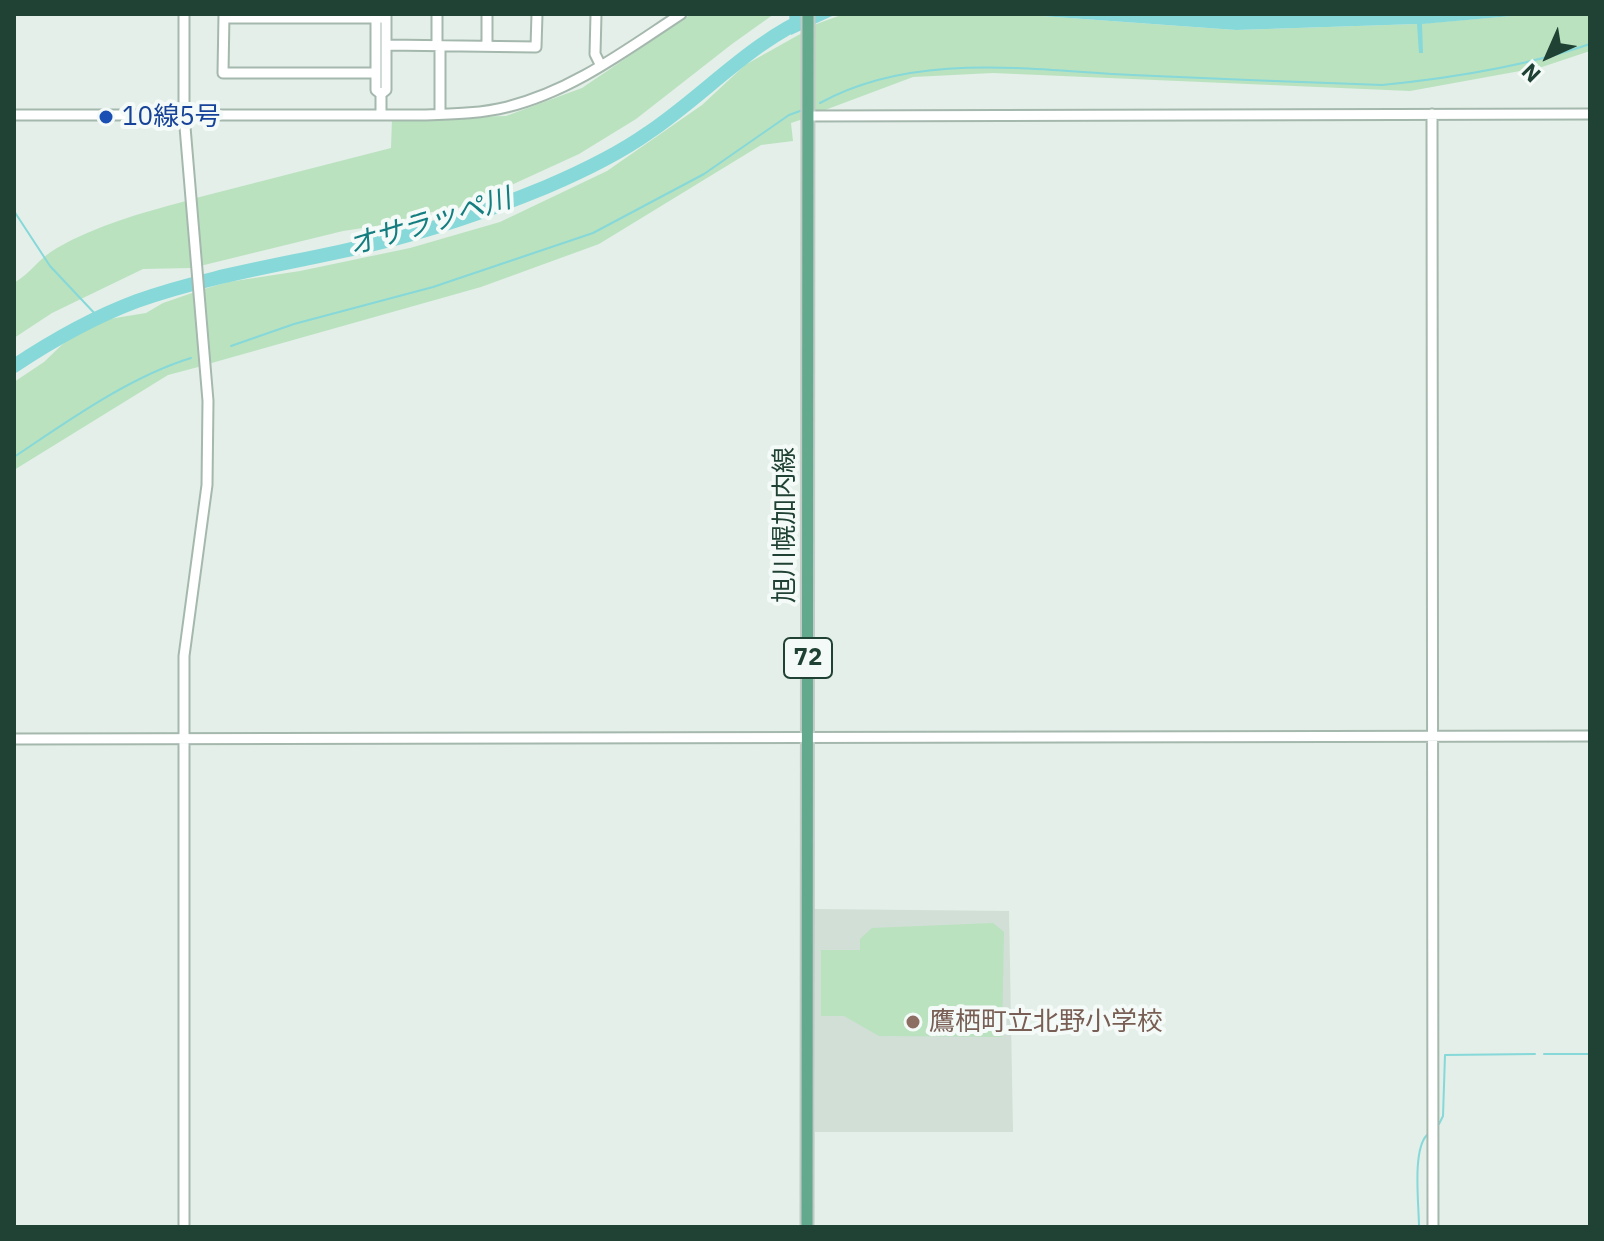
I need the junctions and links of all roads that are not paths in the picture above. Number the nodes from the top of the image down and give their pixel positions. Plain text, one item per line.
1 (184, 14) edge
2 (437, 14) edge
3 (487, 14) edge
4 (537, 14) edge
5 (606, 14) edge
6 (681, 14) edge
7 (808, 14) edge
8 (224, 16) edge
9 (381, 16) edge
10 (596, 17) edge
11 (387, 45) junction
12 (439, 46) junction
13 (487, 46) junction
14 (601, 66) junction
15 (376, 73) junction
16 (381, 94) junction
17 (440, 114) junction
18 (1432, 114) junction
19 (1590, 114) edge
20 (14, 115) edge
21 (184, 115) junction
22 (381, 115) junction
23 (808, 116) junction
24 (1590, 736) edge
25 (808, 737) junction
26 (1432, 737) junction
27 (14, 739) edge
28 (184, 739) junction
29 (184, 1227) edge
30 (807, 1227) edge
31 (1433, 1227) edge

1 - 21 street
2 - 12 street
3 - 13 street
4 - 13 street
5 - 10 street
6 - 14 street
7 - 23 main road, 旭川幌加内線 / 72
8 - 9 street
8 - 15 street
9 - 11 street
9 - 15 street
10 - 14 street
11 - 12 street
11 - 16 street
12 - 13 street
12 - 17 street
14 - 17 street
15 - 16 street
16 - 22 street
17 - 22 street
18 - 19 street
18 - 23 street
18 - 26 street
20 - 21 street
21 - 22 street
21 - 28 street
23 - 25 main road, 旭川幌加内線 / 72
24 - 26 street
25 - 26 street
25 - 28 street
25 - 30 main road, 旭川幌加内線 / 72
26 - 31 street
27 - 28 street
28 - 29 street

